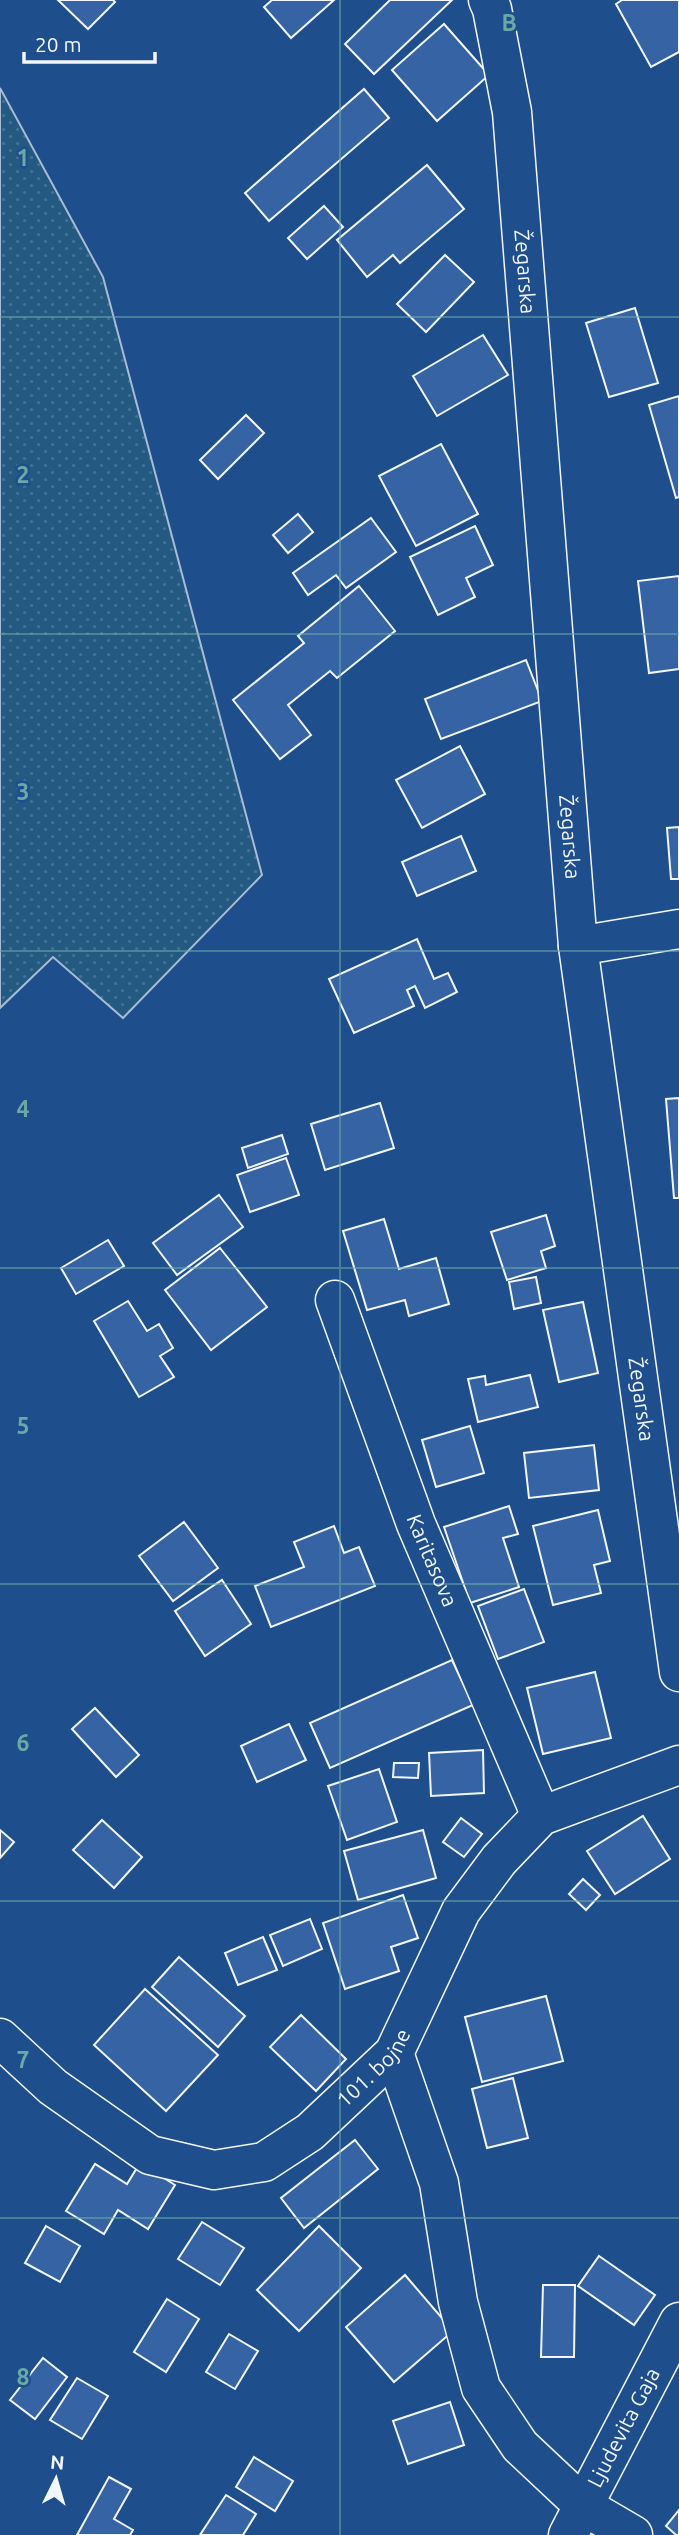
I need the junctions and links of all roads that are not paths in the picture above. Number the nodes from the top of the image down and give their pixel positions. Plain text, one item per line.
1 (488, 0) edge
2 (679, 929) edge
3 (578, 946) junction
4 (335, 1300) dead end
5 (679, 1672) edge
6 (679, 1765) edge
7 (541, 1816) junction
8 (0, 2038) edge
9 (394, 2053) junction
10 (679, 2322) edge
11 (576, 2521) edge
12 (633, 2535) edge

1 - 3 street, Žegarska
2 - 3 street
3 - 5 street, Žegarska
4 - 7 street, Karitasova
6 - 7 street, 101. bojne
7 - 9 street, 101. bojne
8 - 9 street, 101. bojne
9 - 11 street
10 - 11 street, Ljudevita Gaja
11 - 12 street

